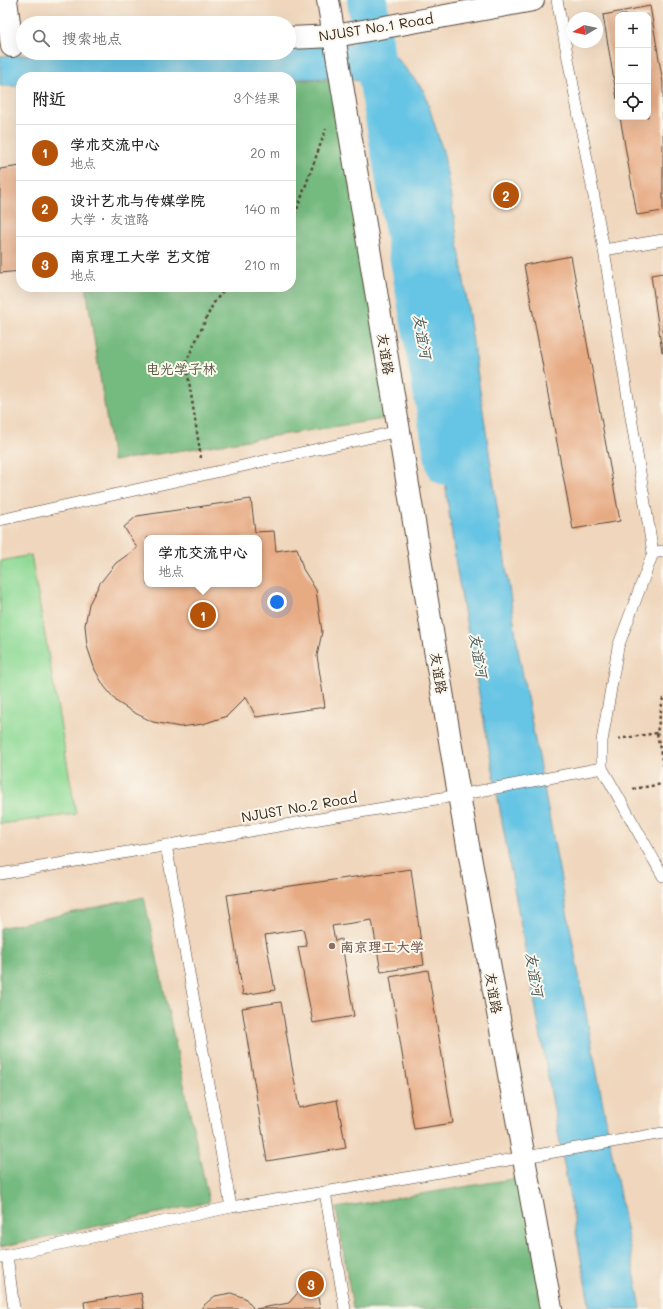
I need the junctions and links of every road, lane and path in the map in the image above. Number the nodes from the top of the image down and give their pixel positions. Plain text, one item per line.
1 (6, 0) edge
2 (328, 0) edge
3 (533, 0) edge
4 (557, 0) edge
5 (335, 36) junction
6 (296, 38) edge
7 (12, 46) edge
8 (327, 128) dead end
9 (296, 212) edge
10 (663, 240) edge
11 (604, 250) junction
12 (222, 292) edge
13 (399, 431) junction
14 (203, 474) junction
15 (0, 520) edge
16 (658, 552) edge
17 (663, 698) edge
18 (658, 732) junction
19 (602, 741) junction
20 (663, 765) edge
21 (602, 768) junction
22 (663, 784) edge
23 (617, 792) junction
24 (458, 795) junction
25 (166, 845) junction
26 (0, 874) edge
27 (663, 876) edge
28 (663, 1133) edge
29 (524, 1157) junction
30 (325, 1192) junction
31 (231, 1207) junction
32 (4, 1256) edge
33 (14, 1309) edge
34 (345, 1309) edge
35 (551, 1309) edge

1 - 7 street
2 - 5 street, 友谊路
3 - 5 street, NJUST No.1 Road
4 - 11 lane
5 - 6 street, NJUST No.1 Road
5 - 13 street, 友谊路
8 - 9 path
10 - 11 lane
11 - 16 lane
12 - 14 path
13 - 14 lane
13 - 24 street, 友谊路
14 - 15 lane
16 - 19 lane
17 - 18 path
18 - 19 path
18 - 20 path
19 - 21 lane
21 - 23 lane
21 - 24 lane, NJUST No.2 Road
22 - 23 path
23 - 27 lane
24 - 25 lane, NJUST No.2 Road
24 - 29 street, 友谊路
25 - 26 lane, NJUST No.2 Road
25 - 31 lane
28 - 29 lane
29 - 30 lane
29 - 35 street, 友谊路
30 - 31 lane
30 - 34 lane
31 - 32 lane
32 - 33 lane

